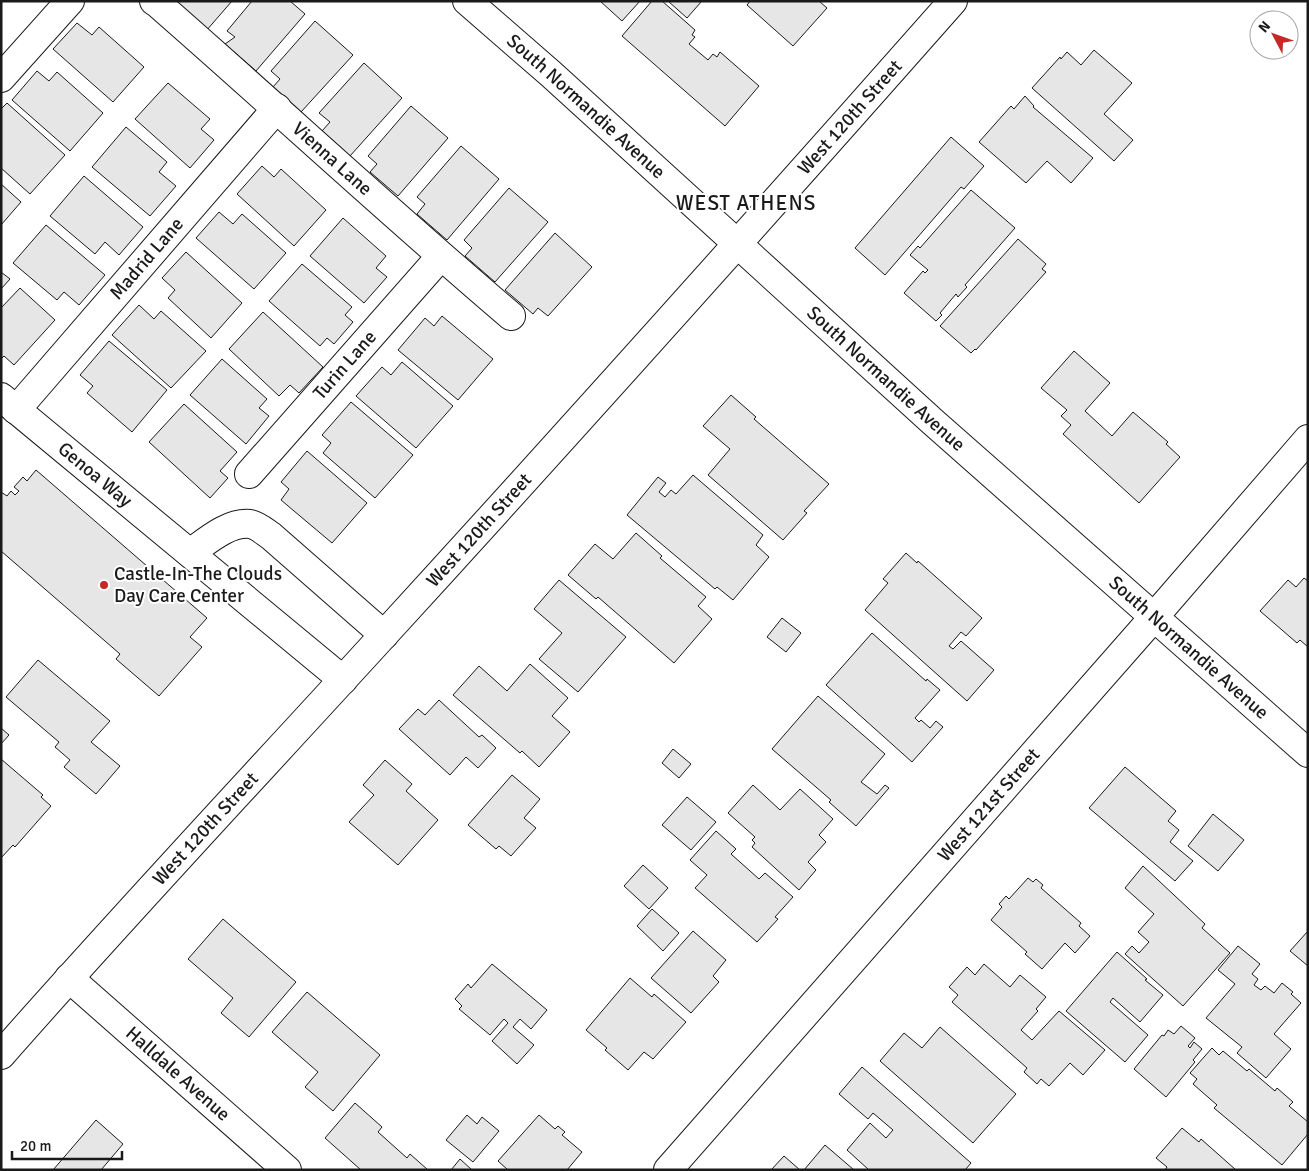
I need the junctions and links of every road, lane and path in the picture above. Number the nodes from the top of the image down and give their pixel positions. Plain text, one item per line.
1 (70, 1) edge
2 (154, 1) edge
3 (467, 1) edge
4 (953, 1) edge
5 (1, 78) edge
6 (277, 108) junction
7 (738, 244) junction
8 (441, 256) junction
9 (511, 316) dead end
10 (9, 404) edge
11 (1308, 439) edge
12 (249, 474) dead end
13 (190, 553) junction
14 (1154, 616) junction
15 (384, 635) junction
16 (343, 680) junction
17 (1308, 753) edge
18 (69, 978) junction
19 (1, 1055) edge
20 (287, 1170) edge
21 (668, 1170) edge

1 - 5 street
2 - 6 street, Vienna Lane
3 - 7 street, South Normandie Avenue
4 - 7 street, West 120th Street
6 - 8 street, Vienna Lane
6 - 10 street, Madrid Lane
7 - 14 street, South Normandie Avenue
7 - 15 street, West 120th Street
8 - 9 street, Vienna Lane
8 - 12 street, Turin Lane
10 - 13 street, Genoa Way
11 - 14 street, West 121st Street
13 - 15 street
13 - 16 street, Genoa Way
14 - 17 street, South Normandie Avenue
14 - 21 street, West 121st Street
15 - 16 street, West 120th Street
16 - 18 street, West 120th Street
18 - 19 street, West 120th Street
18 - 20 street, Halldale Avenue

